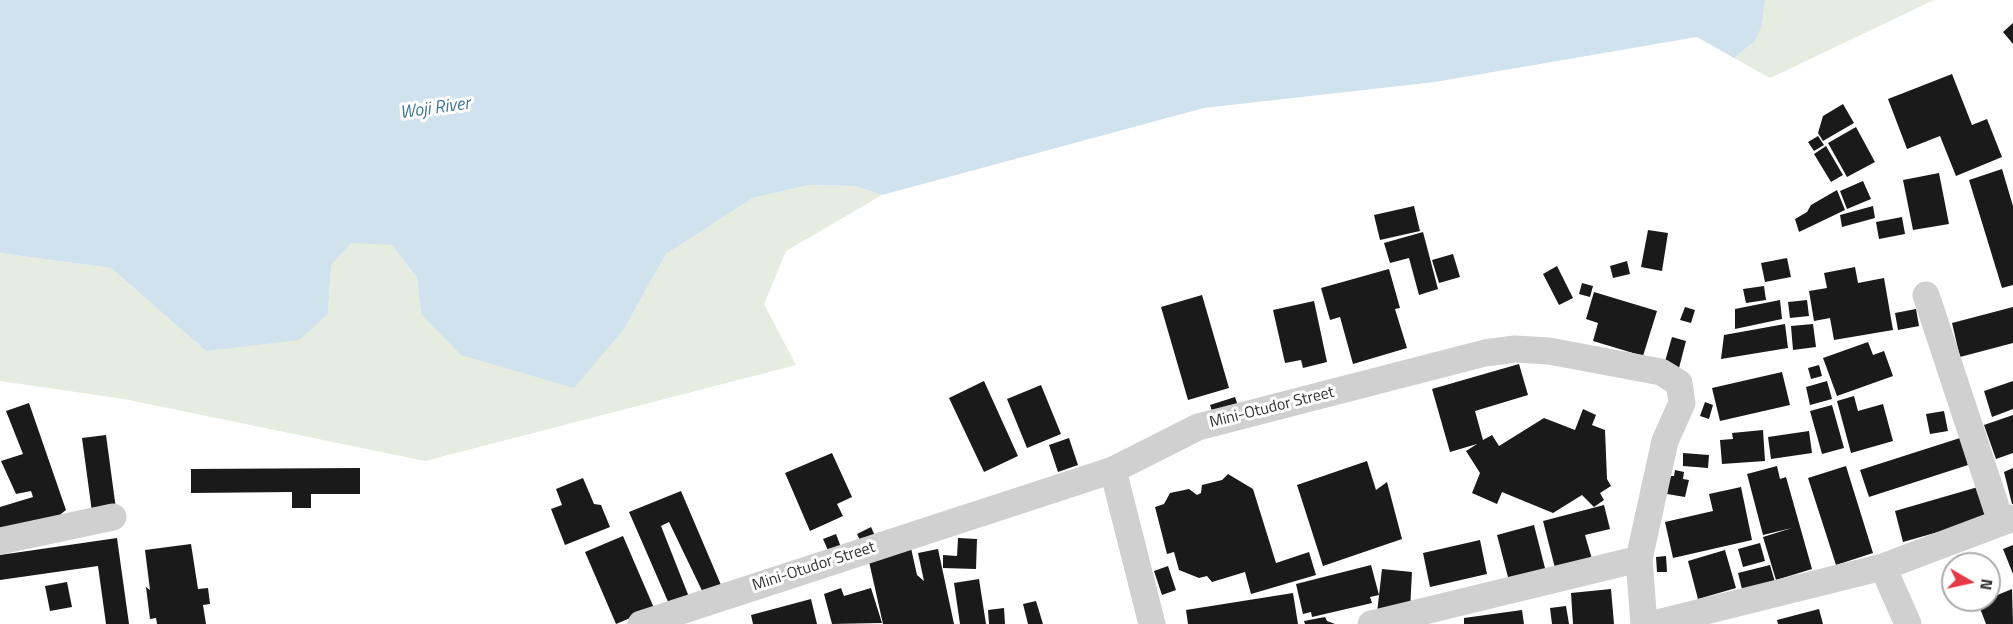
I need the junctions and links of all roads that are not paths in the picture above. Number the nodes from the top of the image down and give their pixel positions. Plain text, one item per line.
1 (1926, 295) dead end
2 (1113, 470) junction
3 (112, 517) dead end
4 (2007, 520) edge
5 (0, 542) edge
6 (1639, 559) junction
7 (1883, 567) junction
8 (641, 624) edge
9 (1152, 624) edge
10 (1371, 624) edge
11 (1644, 624) edge
12 (1653, 624) edge
13 (1908, 624) edge

1 - 4 street
2 - 6 street, Mini-Otudor Street
2 - 8 street, Mini-Otudor Street
2 - 9 street
3 - 5 street
4 - 7 street
6 - 10 street
6 - 11 street, Mini-Otudor Street
7 - 12 street
7 - 13 street

